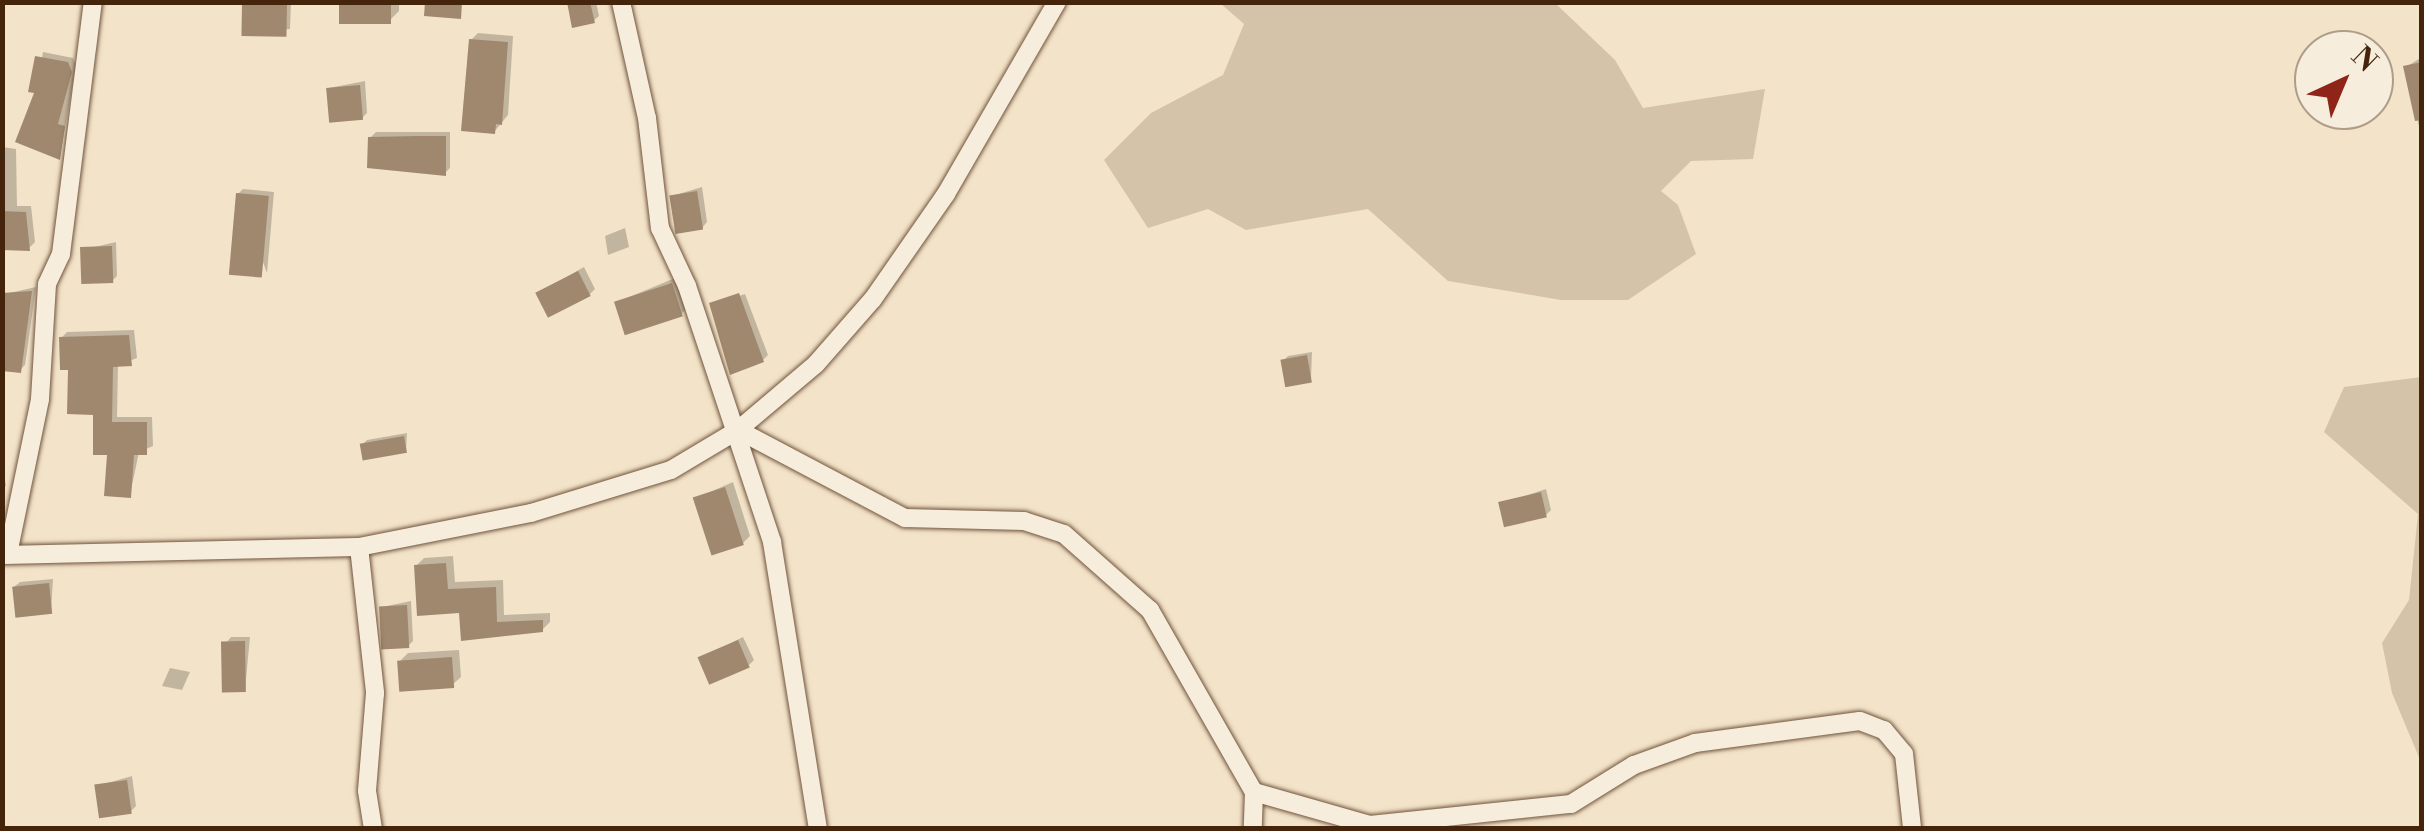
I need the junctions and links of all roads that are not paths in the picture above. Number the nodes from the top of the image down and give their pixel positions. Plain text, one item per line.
1 (93, 2) edge
2 (621, 2) edge
3 (1057, 2) edge
4 (738, 430) junction
5 (359, 547) junction
6 (5, 555) edge
7 (1254, 792) junction
8 (373, 828) edge
9 (818, 828) edge
10 (1253, 828) edge
11 (1912, 828) edge

1 - 6 street
2 - 4 street
3 - 4 street
4 - 5 street
4 - 7 street
4 - 9 street
5 - 6 street
5 - 8 street
7 - 10 street
7 - 11 street

